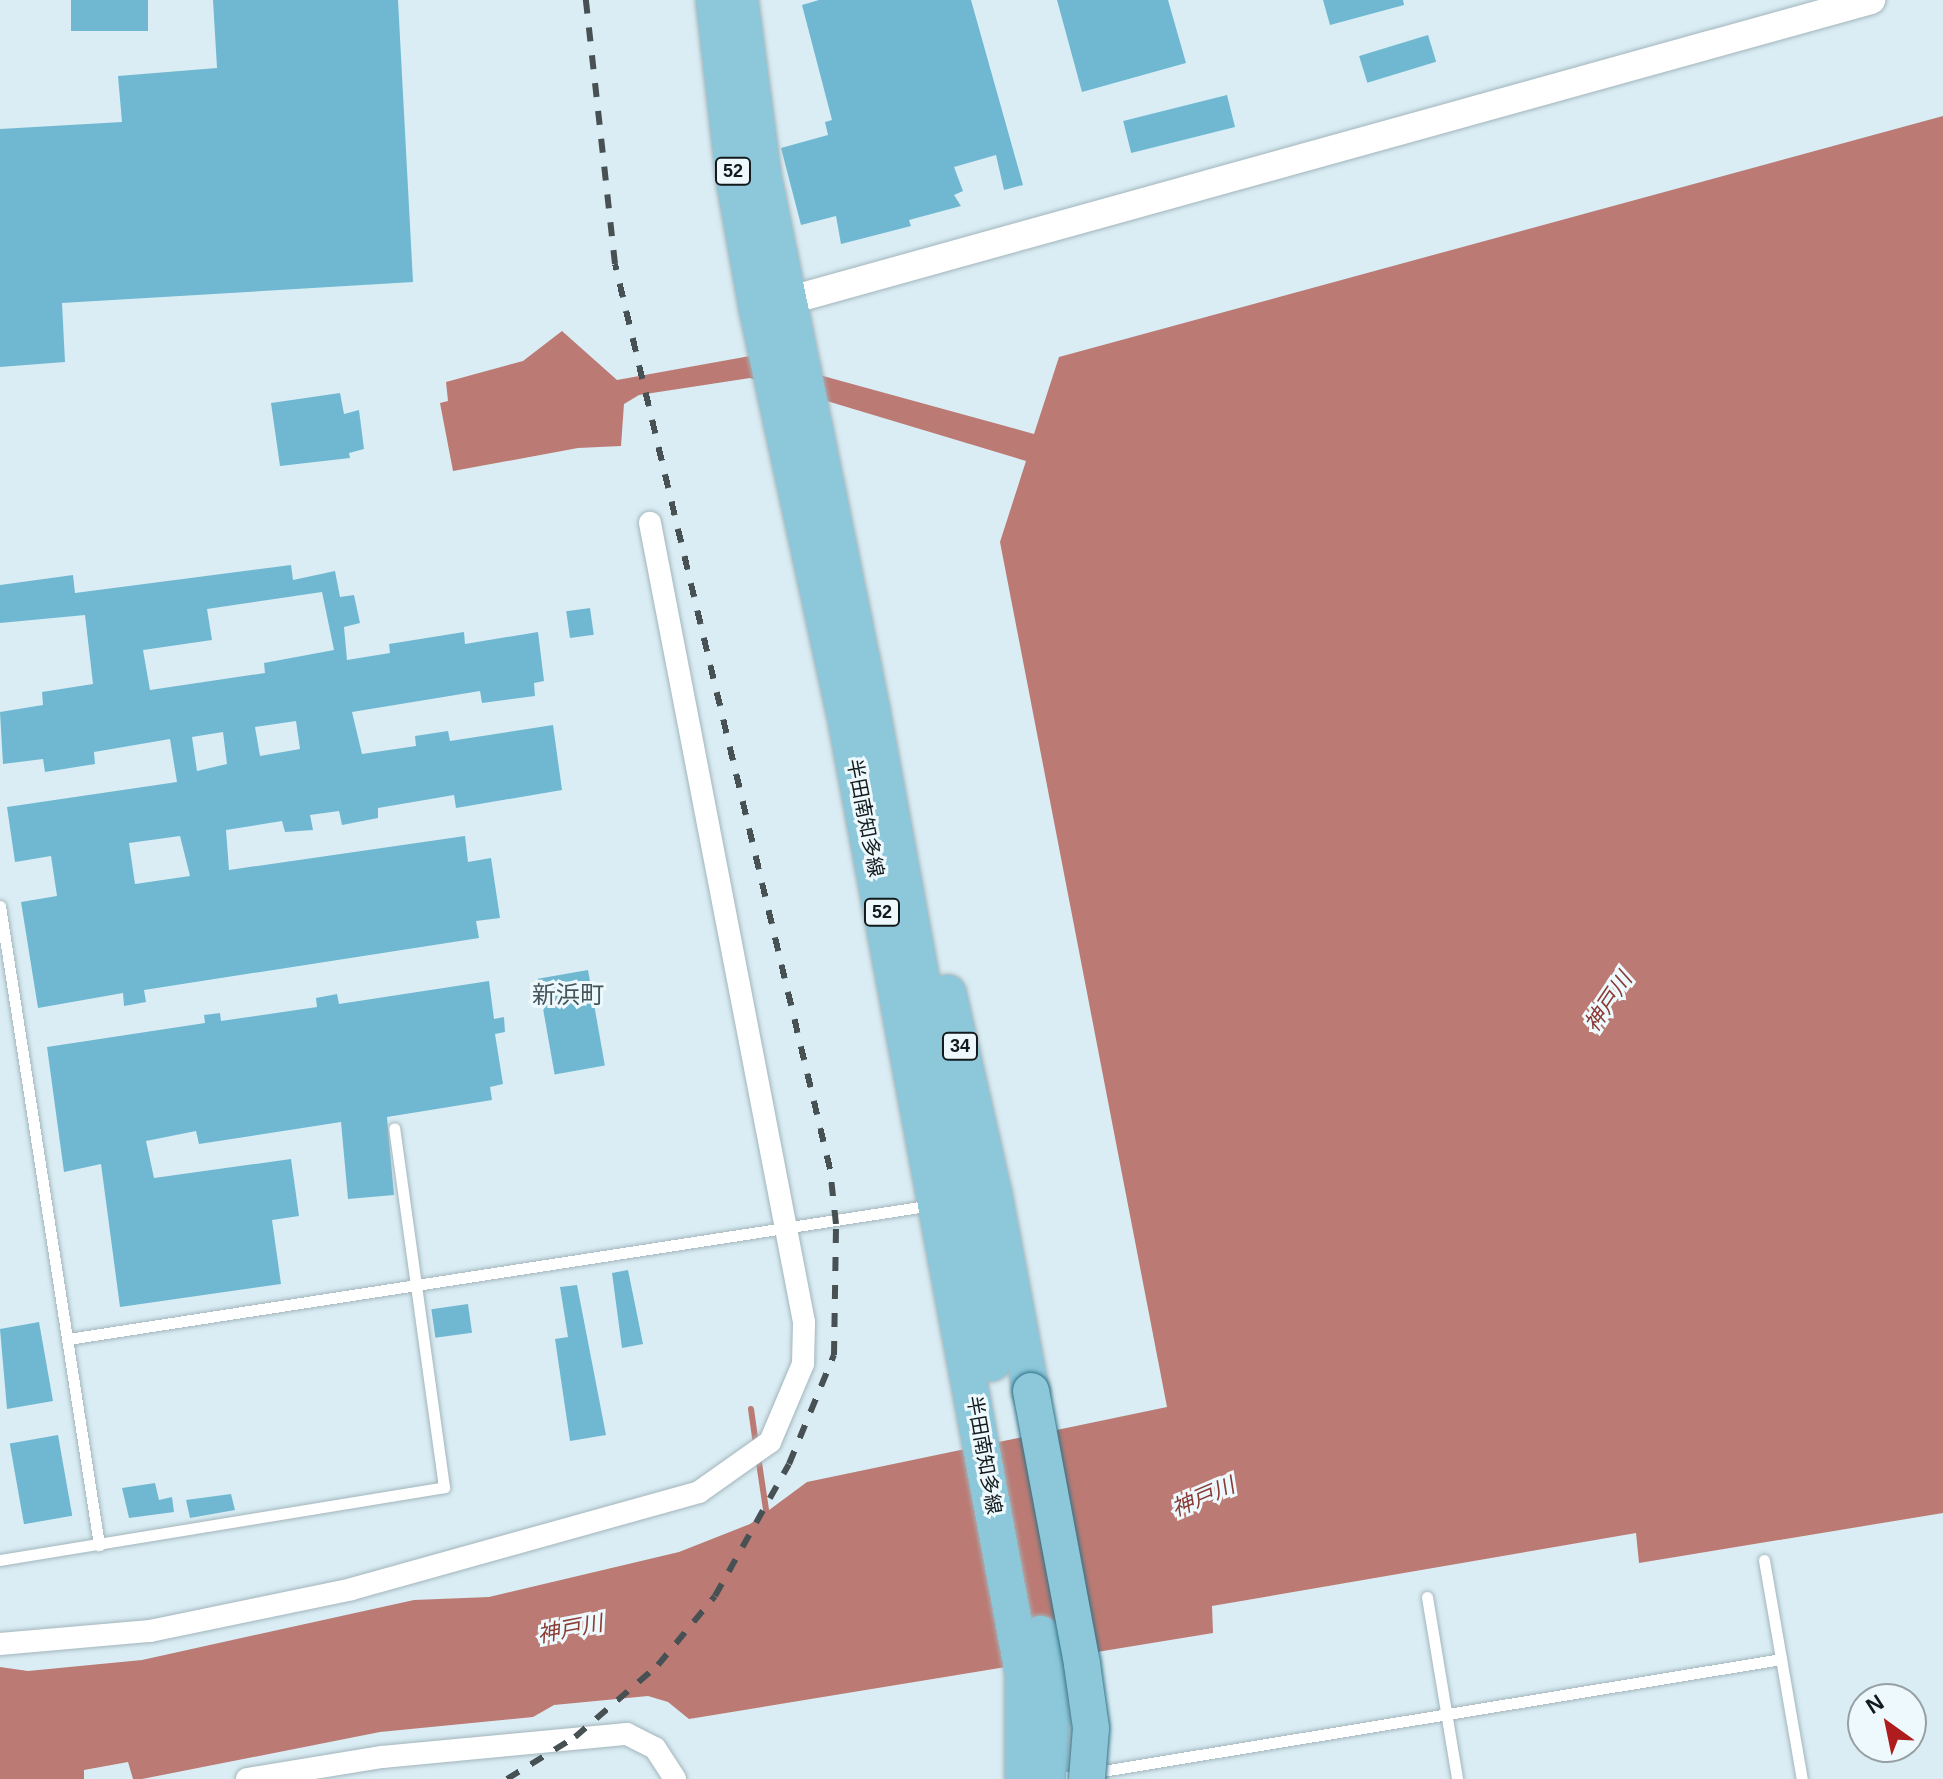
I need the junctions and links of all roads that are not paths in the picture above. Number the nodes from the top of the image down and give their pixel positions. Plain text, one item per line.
1 (714, 0) edge
2 (740, 0) edge
3 (1871, 0) edge
4 (776, 321) junction
5 (797, 423) junction
6 (650, 523) dead end
7 (871, 706) junction
8 (0, 906) edge
9 (394, 1128) dead end
10 (950, 1202) junction
11 (789, 1231) junction
12 (415, 1285) junction
13 (68, 1339) junction
14 (1001, 1399) junction
15 (99, 1545) junction
16 (0, 1560) edge
17 (1764, 1560) dead end
18 (1427, 1597) dead end
19 (0, 1644) edge
20 (1781, 1659) junction
21 (1035, 1672) junction
22 (1446, 1714) junction
23 (247, 1779) edge
24 (675, 1779) edge
25 (1023, 1779) edge
26 (1051, 1779) edge
27 (1087, 1779) edge
28 (1457, 1779) edge
29 (1802, 1779) edge

1 - 4 main road, 半田南知多線 / 52
2 - 4 main road, 半田南知多線 / 52
3 - 4 street
4 - 5 main road, 半田南知多線 / 52
5 - 7 main road, 半田南知多線 / 52
5 - 10 main road, 半田南知多線 / 52
6 - 11 street
7 - 10 main road, 半田南知多線 / 52
7 - 14 main road, 34
8 - 13 lane
9 - 12 lane
10 - 11 lane
10 - 14 main road, 半田南知多線 / 52
11 - 12 lane
11 - 19 street
12 - 13 lane
12 - 15 lane
13 - 15 lane
14 - 21 main road, 半田南知多線 / 52
14 - 27 main road, 34, bridge
15 - 16 lane
17 - 20 lane
18 - 22 lane
20 - 22 lane
20 - 29 lane
21 - 25 main road, 半田南知多線 / 52
21 - 26 main road, 半田南知多線 / 52
22 - 26 lane
22 - 28 lane
23 - 24 street

